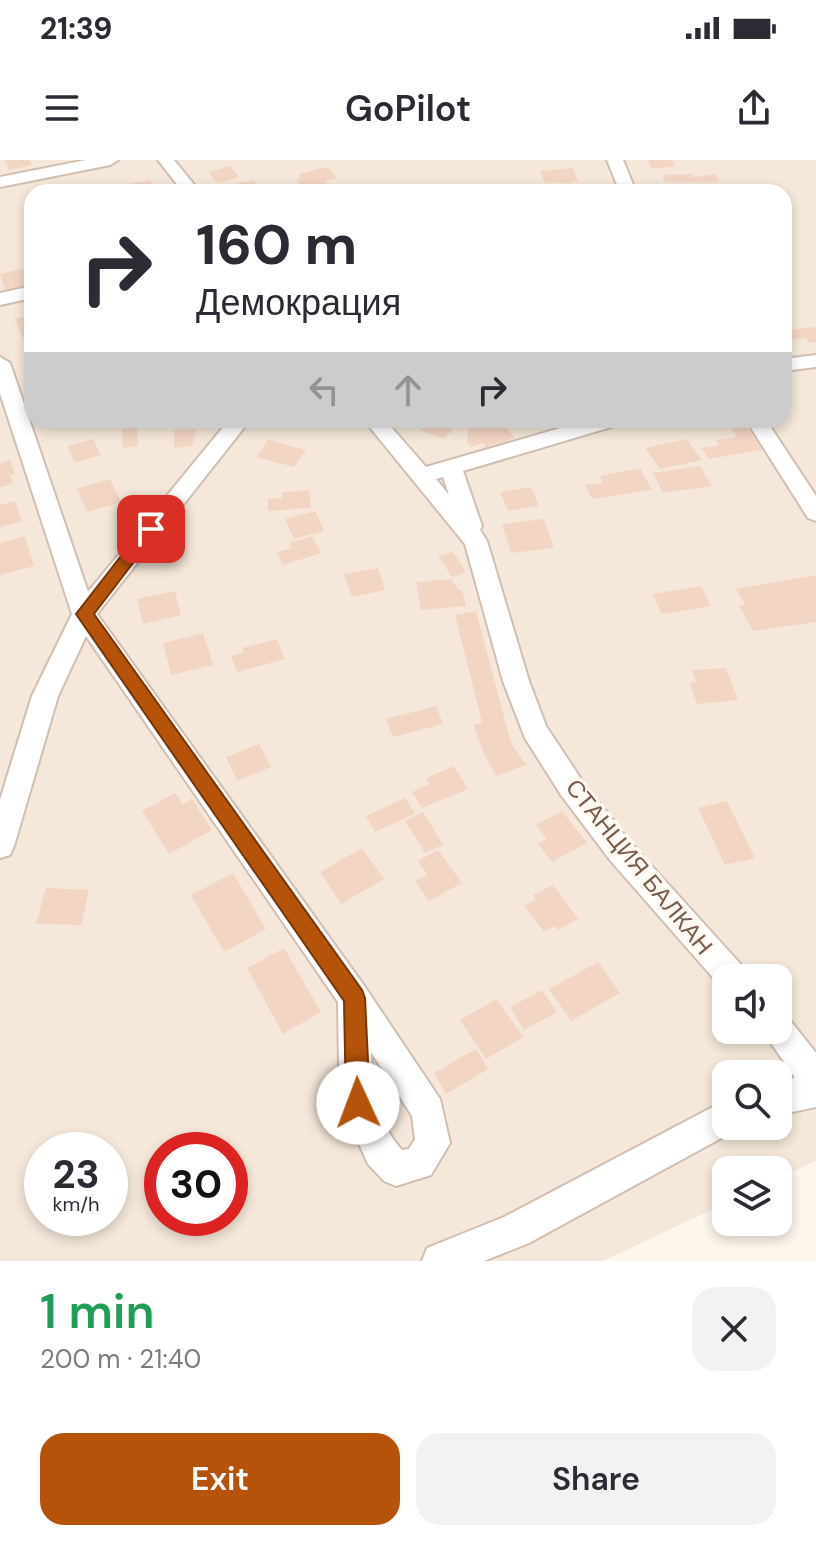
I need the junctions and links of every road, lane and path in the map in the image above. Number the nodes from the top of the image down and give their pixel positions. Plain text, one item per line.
1 (110, 160) edge
2 (166, 160) edge
3 (615, 160) edge
4 (0, 182) edge
5 (186, 184) edge
6 (625, 184) edge
7 (24, 294) edge
8 (0, 299) edge
9 (816, 361) edge
10 (0, 363) edge
11 (792, 364) edge
12 (234, 428) edge
13 (381, 428) edge
14 (584, 428) edge
15 (761, 428) edge
16 (451, 467) junction
17 (421, 476) junction
18 (816, 513) edge
19 (476, 541) junction
20 (84, 614) junction
21 (0, 846) edge
22 (721, 964) edge
23 (354, 998) dead end
24 (789, 1044) edge
25 (816, 1080) edge
26 (816, 1091) edge
27 (792, 1095) edge
28 (712, 1125) edge
29 (440, 1261) edge

1 - 4 street
2 - 5 street
3 - 6 street
7 - 8 street
9 - 11 street
10 - 20 street
12 - 20 street
13 - 17 street, СТАНЦИЯ БАЛКАН
14 - 16 street
15 - 18 street
16 - 17 street
16 - 19 street
17 - 19 street, СТАНЦИЯ БАЛКАН
19 - 22 street, СТАНЦИЯ БАЛКАН
20 - 21 street
20 - 23 street
24 - 25 street
26 - 27 street
28 - 29 street

